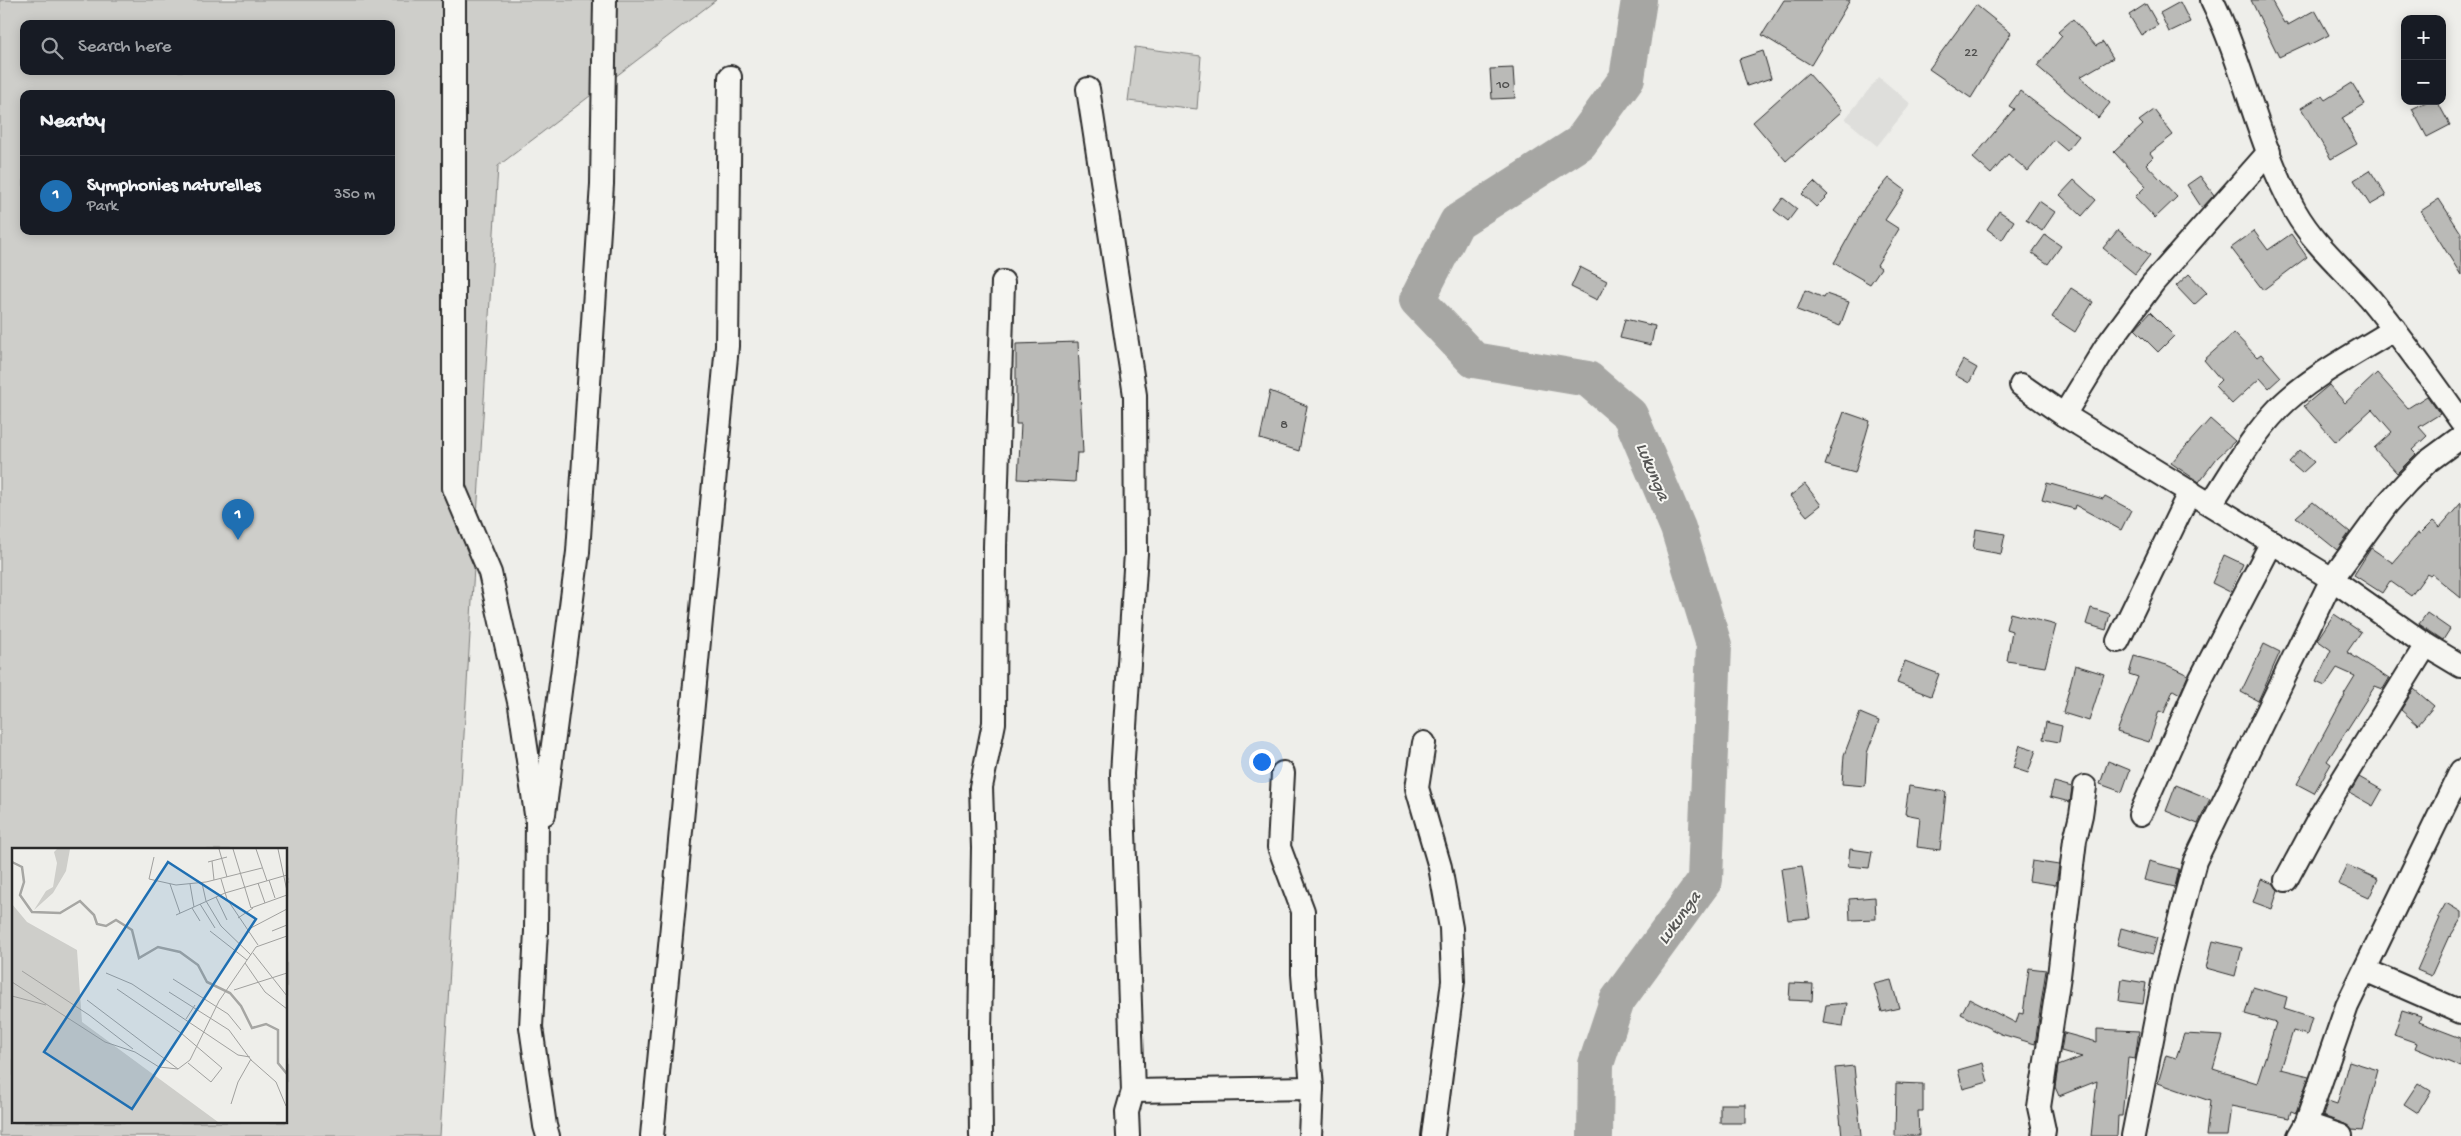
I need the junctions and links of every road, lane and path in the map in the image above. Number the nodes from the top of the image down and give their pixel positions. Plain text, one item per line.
1 (454, 0) edge
2 (605, 0) edge
3 (2212, 0) edge
4 (730, 77) dead end
5 (1088, 89) dead end
6 (2269, 152) junction
7 (1003, 282) dead end
8 (2395, 329) junction
9 (2021, 385) dead end
10 (2064, 415) junction
11 (2461, 421) edge
12 (2461, 437) edge
13 (2190, 491) junction
14 (2211, 504) junction
15 (2272, 542) junction
16 (2332, 579) junction
17 (2118, 641) dead end
18 (2426, 645) junction
19 (2461, 666) edge
20 (1424, 743) dead end
21 (2461, 771) edge
22 (1283, 773) dead end
23 (2085, 787) dead end
24 (2140, 815) dead end
25 (537, 864) junction
26 (2286, 880) dead end
27 (2365, 970) junction
28 (2461, 1012) edge
29 (1312, 1088) junction
30 (1133, 1091) junction
31 (2302, 1130) edge
32 (548, 1136) edge
33 (652, 1136) edge
34 (981, 1136) edge
35 (1128, 1136) edge
36 (1310, 1136) edge
37 (1433, 1136) edge
38 (2043, 1136) edge
39 (2133, 1136) edge
40 (2341, 1136) edge

1 - 25 street
2 - 25 street
3 - 6 street
4 - 33 street
5 - 30 street
6 - 8 street
6 - 10 street
7 - 34 street
8 - 11 street
8 - 14 street
9 - 10 street
10 - 13 street
12 - 16 street
13 - 14 street
13 - 17 street
14 - 15 street
15 - 16 street
15 - 24 street
16 - 18 street
16 - 39 street
18 - 19 street
18 - 26 street
20 - 37 street
21 - 27 street
22 - 29 street
23 - 38 street
25 - 32 street
27 - 28 street
27 - 31 street
29 - 30 street
29 - 36 street
30 - 35 street
31 - 40 street

